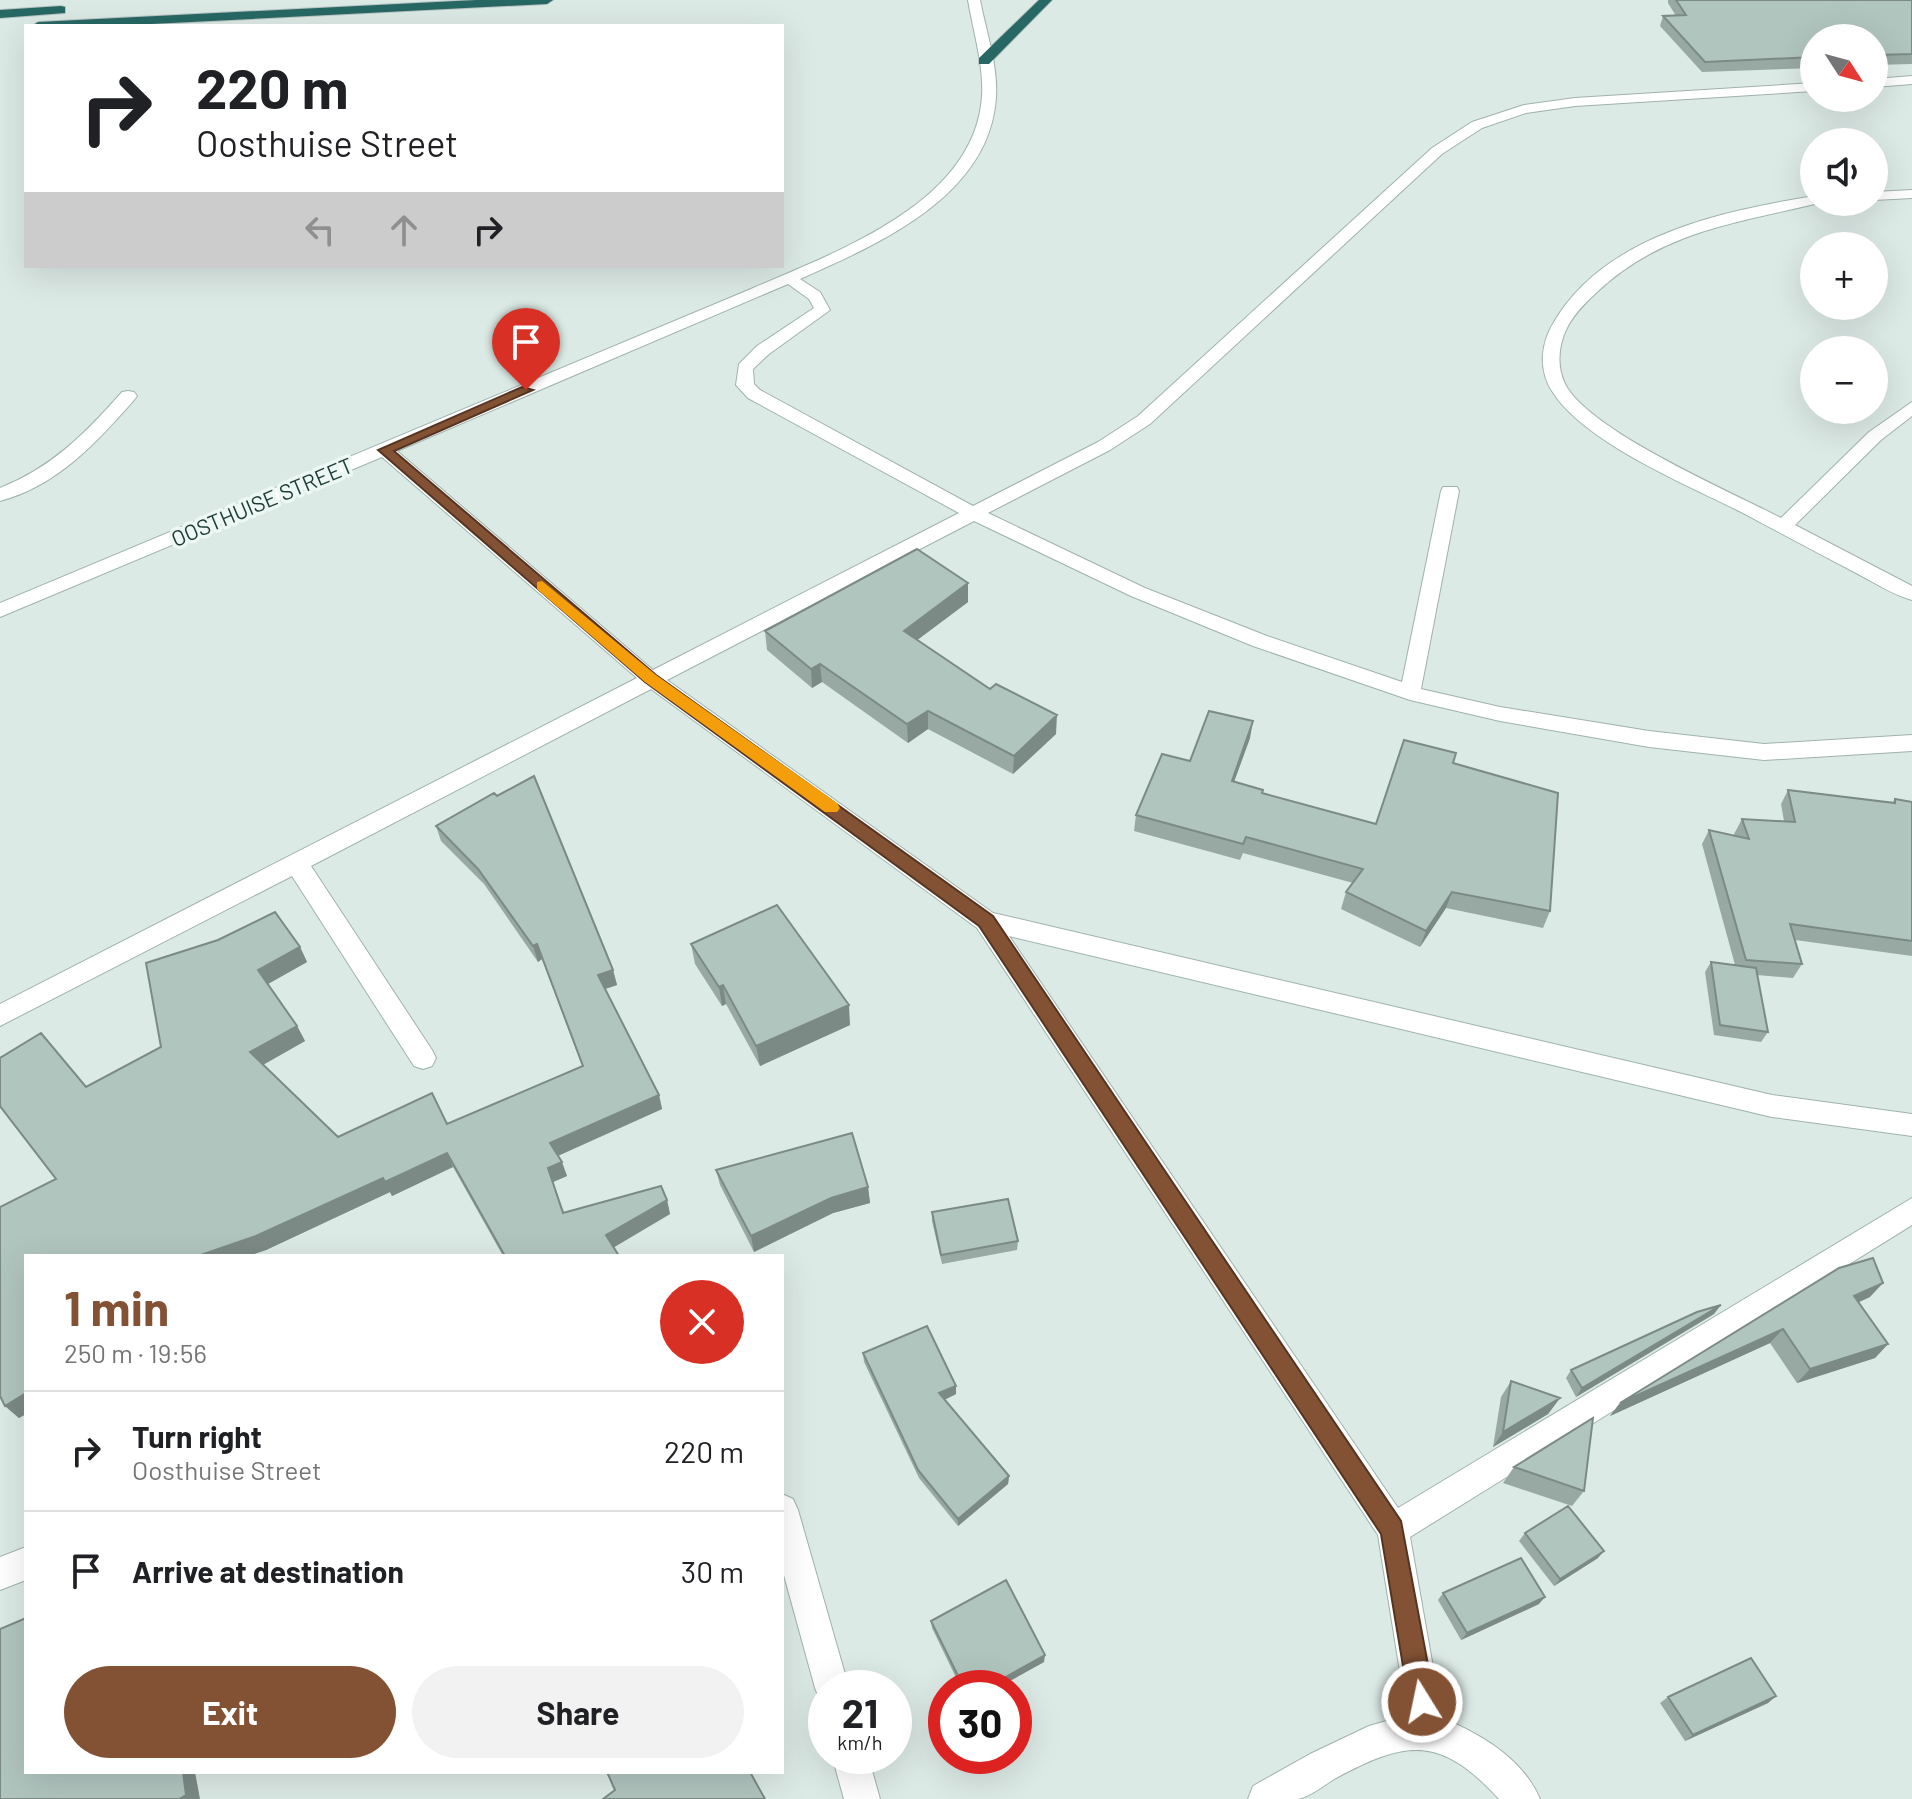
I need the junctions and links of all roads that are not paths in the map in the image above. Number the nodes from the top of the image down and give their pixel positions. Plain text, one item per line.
1 (547, 0) edge
2 (974, 0) edge
3 (1046, 0) edge
4 (70, 10) dead end
5 (0, 14) edge
6 (77, 24) edge
7 (984, 61) junction
8 (1912, 80) edge
9 (1888, 82) edge
10 (1800, 88) edge
11 (1912, 194) edge
12 (1888, 195) edge
13 (1800, 202) edge
14 (788, 278) junction
15 (128, 396) dead end
16 (1912, 407) edge
17 (385, 450) junction
18 (1450, 491) dead end
19 (0, 495) edge
20 (972, 513) junction
21 (1783, 527) junction
22 (1912, 594) edge
23 (0, 611) edge
24 (651, 679) junction
25 (1410, 693) junction
26 (1912, 743) edge
27 (296, 863) junction
28 (986, 921) junction
29 (0, 1016) edge
30 (423, 1058) dead end
31 (1912, 1125) edge
32 (1912, 1210) edge
33 (784, 1517) edge
34 (1393, 1529) junction
35 (24, 1564) edge
36 (0, 1574) edge
37 (827, 1670) edge
38 (1427, 1731) junction
39 (855, 1774) edge
40 (862, 1799) edge
41 (1266, 1799) edge
42 (1522, 1799) edge

1 - 6 highway
2 - 7 street, OOSTHUISE STREET
3 - 7 highway
4 - 5 highway
7 - 14 street, OOSTHUISE STREET
8 - 9 street
10 - 20 street
11 - 12 street
13 - 21 street
14 - 17 street, OOSTHUISE STREET
14 - 20 street
15 - 19 street
16 - 21 street
17 - 23 street, OOSTHUISE STREET
17 - 24 street
18 - 25 street
20 - 24 street
20 - 25 street
21 - 22 street
24 - 27 street
24 - 28 street
25 - 26 street
27 - 29 street
27 - 30 street
28 - 31 street
28 - 34 street
32 - 34 street
33 - 37 street
34 - 38 street
35 - 36 street
38 - 41 street
38 - 42 street
39 - 40 street

